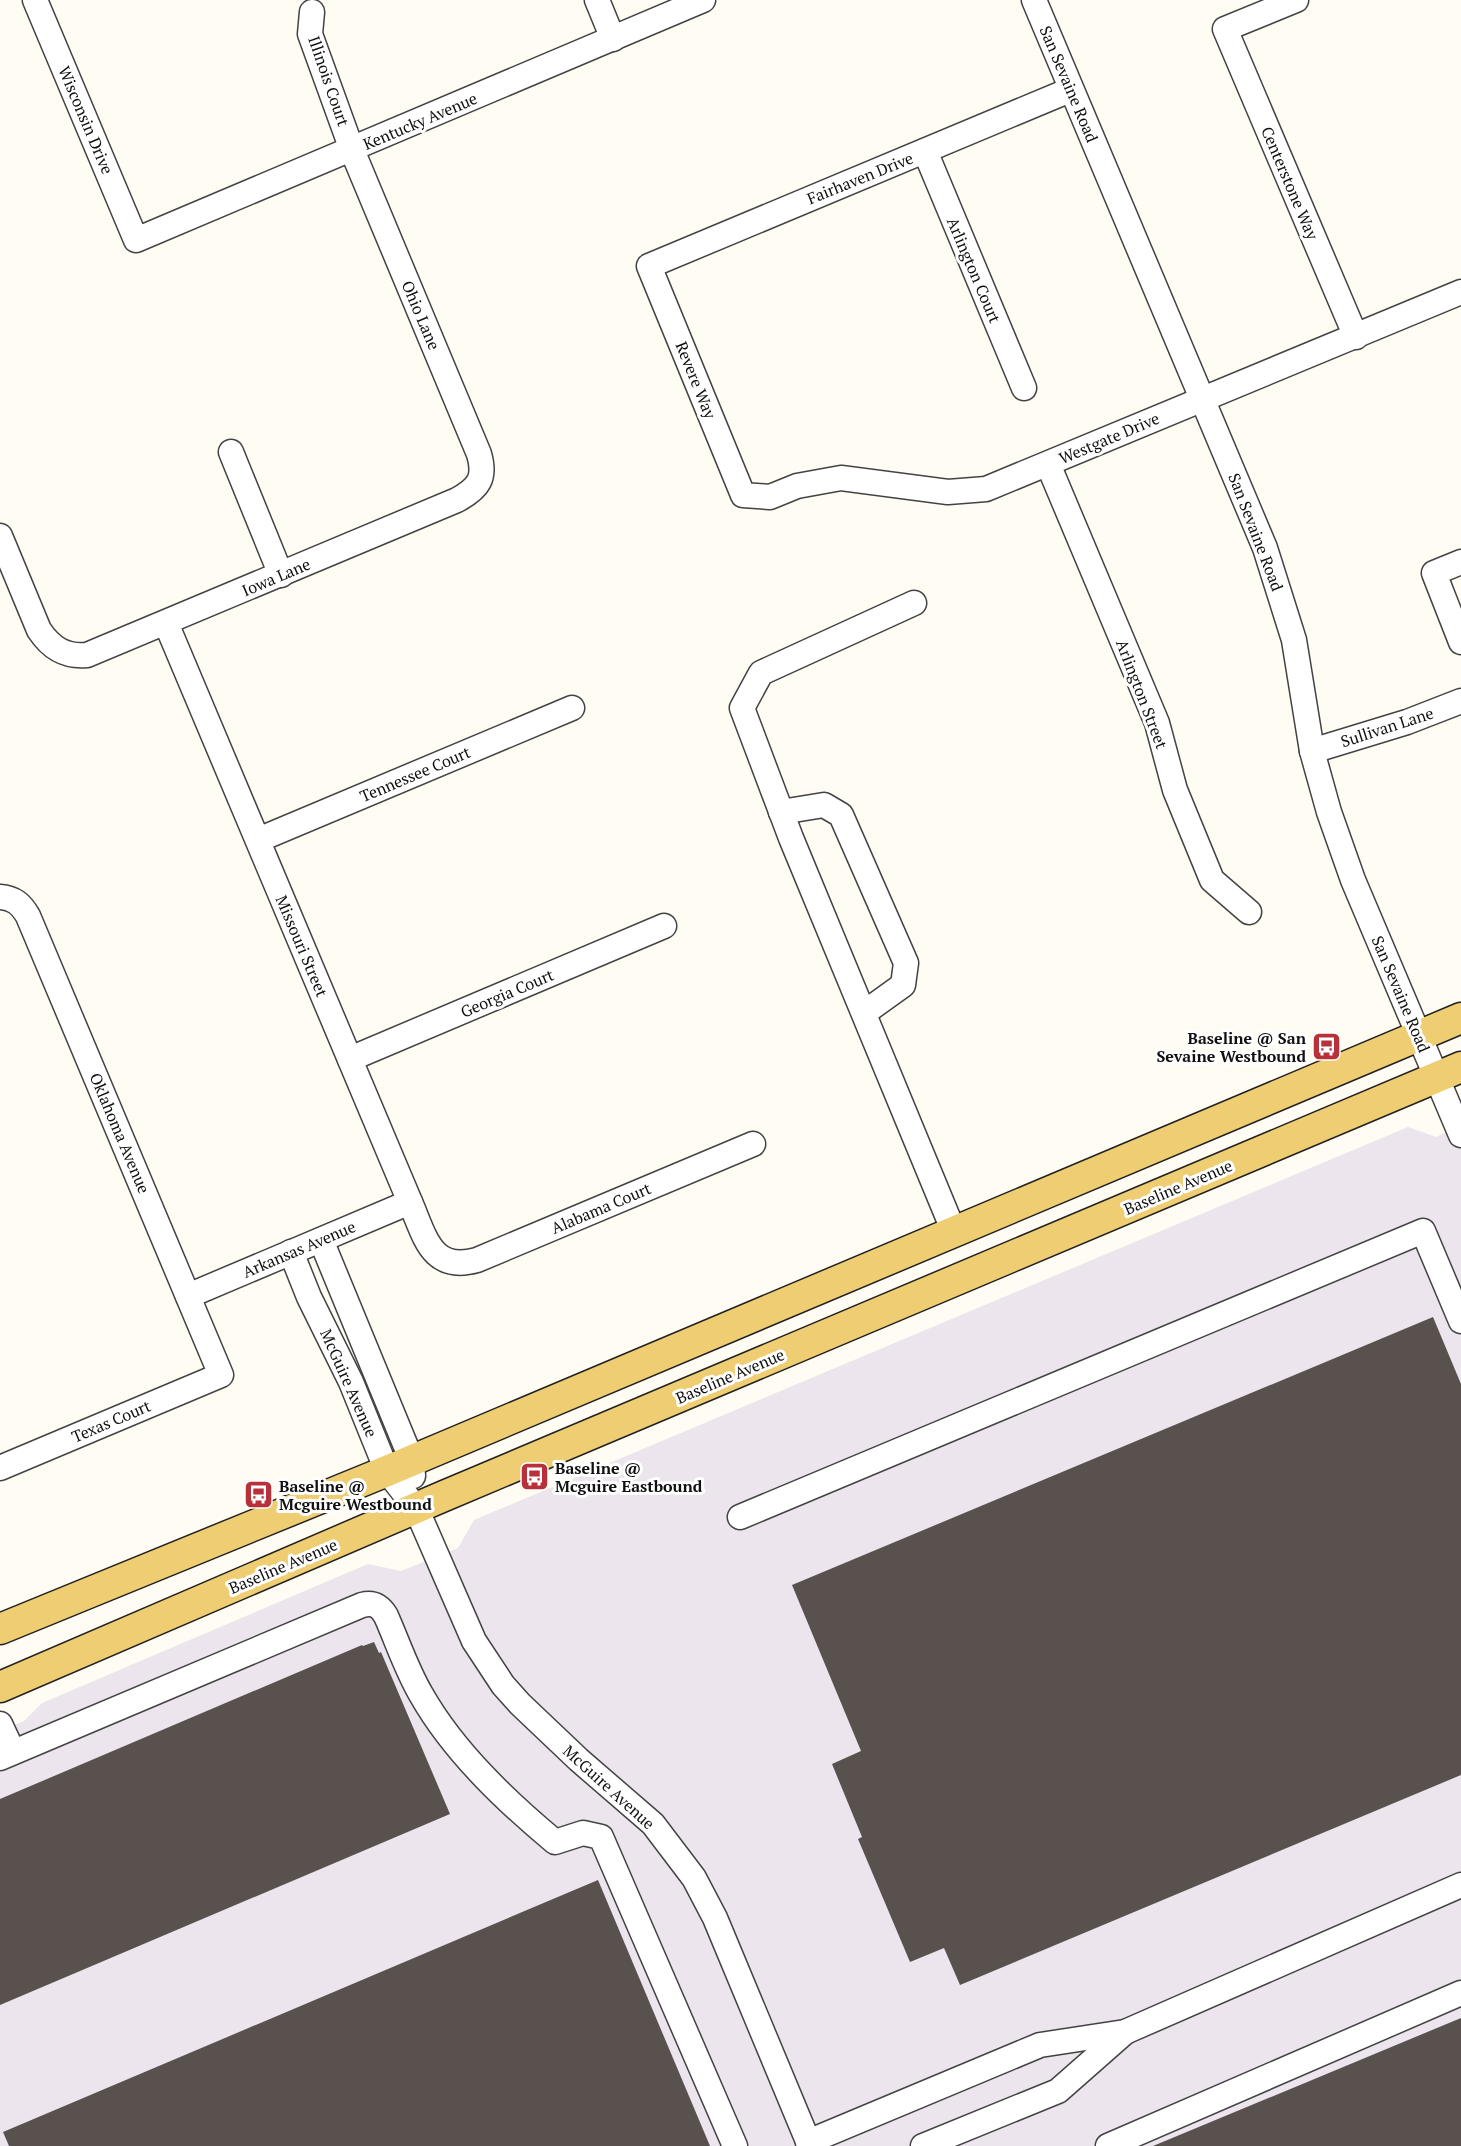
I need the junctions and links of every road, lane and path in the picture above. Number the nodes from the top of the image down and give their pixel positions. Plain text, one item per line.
1 (35, 0) edge
2 (597, 0) edge
3 (703, 0) edge
4 (1034, 0) edge
5 (1296, 0) edge
6 (312, 12) dead end
7 (613, 39) junction
8 (1070, 90) junction
9 (352, 150) junction
10 (925, 152) junction
11 (136, 240) joint
12 (649, 266) joint
13 (1461, 292) edge
14 (1356, 337) junction
15 (1024, 388) dead end
16 (1203, 398) junction
17 (231, 452) dead end
18 (1048, 464) junction
19 (480, 482) joint
20 (743, 495) joint
21 (0, 536) edge
22 (1461, 562) edge
23 (281, 575) junction
24 (914, 603) dead end
25 (165, 623) junction
26 (1461, 642) edge
27 (1461, 701) edge
28 (572, 708) dead end
29 (1312, 751) junction
30 (781, 812) junction
31 (258, 840) junction
32 (5, 897) edge
33 (1249, 912) dead end
34 (664, 926) dead end
35 (864, 1013) junction
36 (1461, 1018) edge
37 (1419, 1036) junction
38 (350, 1059) junction
39 (1449, 1072) edge
40 (1461, 1135) edge
41 (753, 1144) dead end
42 (410, 1202) junction
43 (954, 1232) junction
44 (321, 1240) junction
45 (291, 1252) junction
46 (446, 1262) joint
47 (188, 1296) junction
48 (1461, 1322) edge
49 (221, 1375) joint
50 (1, 1463) edge
51 (400, 1466) junction
52 (416, 1508) junction
53 (740, 1517) dead end
54 (0, 1629) edge
55 (0, 1687) edge
56 (0, 1724) edge
57 (6, 1755) edge
58 (1461, 1885) edge
59 (1461, 1993) edge
60 (1125, 2032) junction
61 (809, 2144) edge
62 (735, 2146) edge
63 (923, 2146) edge
64 (1108, 2146) edge

1 - 11 street, Wisconsin Drive
2 - 7 street
3 - 7 street, Kentucky Avenue
4 - 8 street, San Sevaine Road
5 - 14 street, Centerstone Way
6 - 9 street, Illinois Court
7 - 9 street, Kentucky Avenue
8 - 10 street, Fairhaven Drive
8 - 16 street, San Sevaine Road
9 - 11 street, Kentucky Avenue
9 - 19 street, Ohio Lane
10 - 12 street, Fairhaven Drive
10 - 15 street, Arlington Court
12 - 20 street, Revere Way
13 - 14 street, Westgate Drive
14 - 16 street, Westgate Drive
16 - 18 street, Westgate Drive
16 - 29 street, San Sevaine Road
17 - 23 street
18 - 20 street, Westgate Drive
18 - 33 street, Arlington Street
19 - 23 street, Iowa Lane
21 - 25 street, Iowa Lane
22 - 26 street
23 - 25 street, Iowa Lane
24 - 30 street
25 - 31 street, Missouri Street
27 - 29 street, Sullivan Lane
28 - 31 street, Tennessee Court
29 - 37 street, San Sevaine Road
30 - 35 street
30 - 35 street
31 - 38 street, Missouri Street
32 - 47 street, Oklahoma Avenue
34 - 38 street, Georgia Court
35 - 43 street
36 - 37 main road
37 - 39 street, San Sevaine Road
37 - 43 main road
38 - 42 street, Missouri Street
39 - 40 street, San Sevaine Road
39 - 52 main road, Baseline Avenue
41 - 46 street, Alabama Court
42 - 44 street, Arkansas Avenue
42 - 46 street, Missouri Street
43 - 51 main road
44 - 45 street, Arkansas Avenue
44 - 51 street, McGuire Avenue
45 - 47 street, Arkansas Avenue
45 - 51 street, McGuire Avenue
47 - 49 street, Oklahoma Avenue
48 - 53 street
49 - 50 street, Texas Court
51 - 52 street, McGuire Avenue
51 - 54 main road
52 - 55 main road, Baseline Avenue
52 - 61 street, McGuire Avenue
56 - 57 street
57 - 62 street
58 - 60 street
59 - 64 street
60 - 61 street
60 - 63 street

